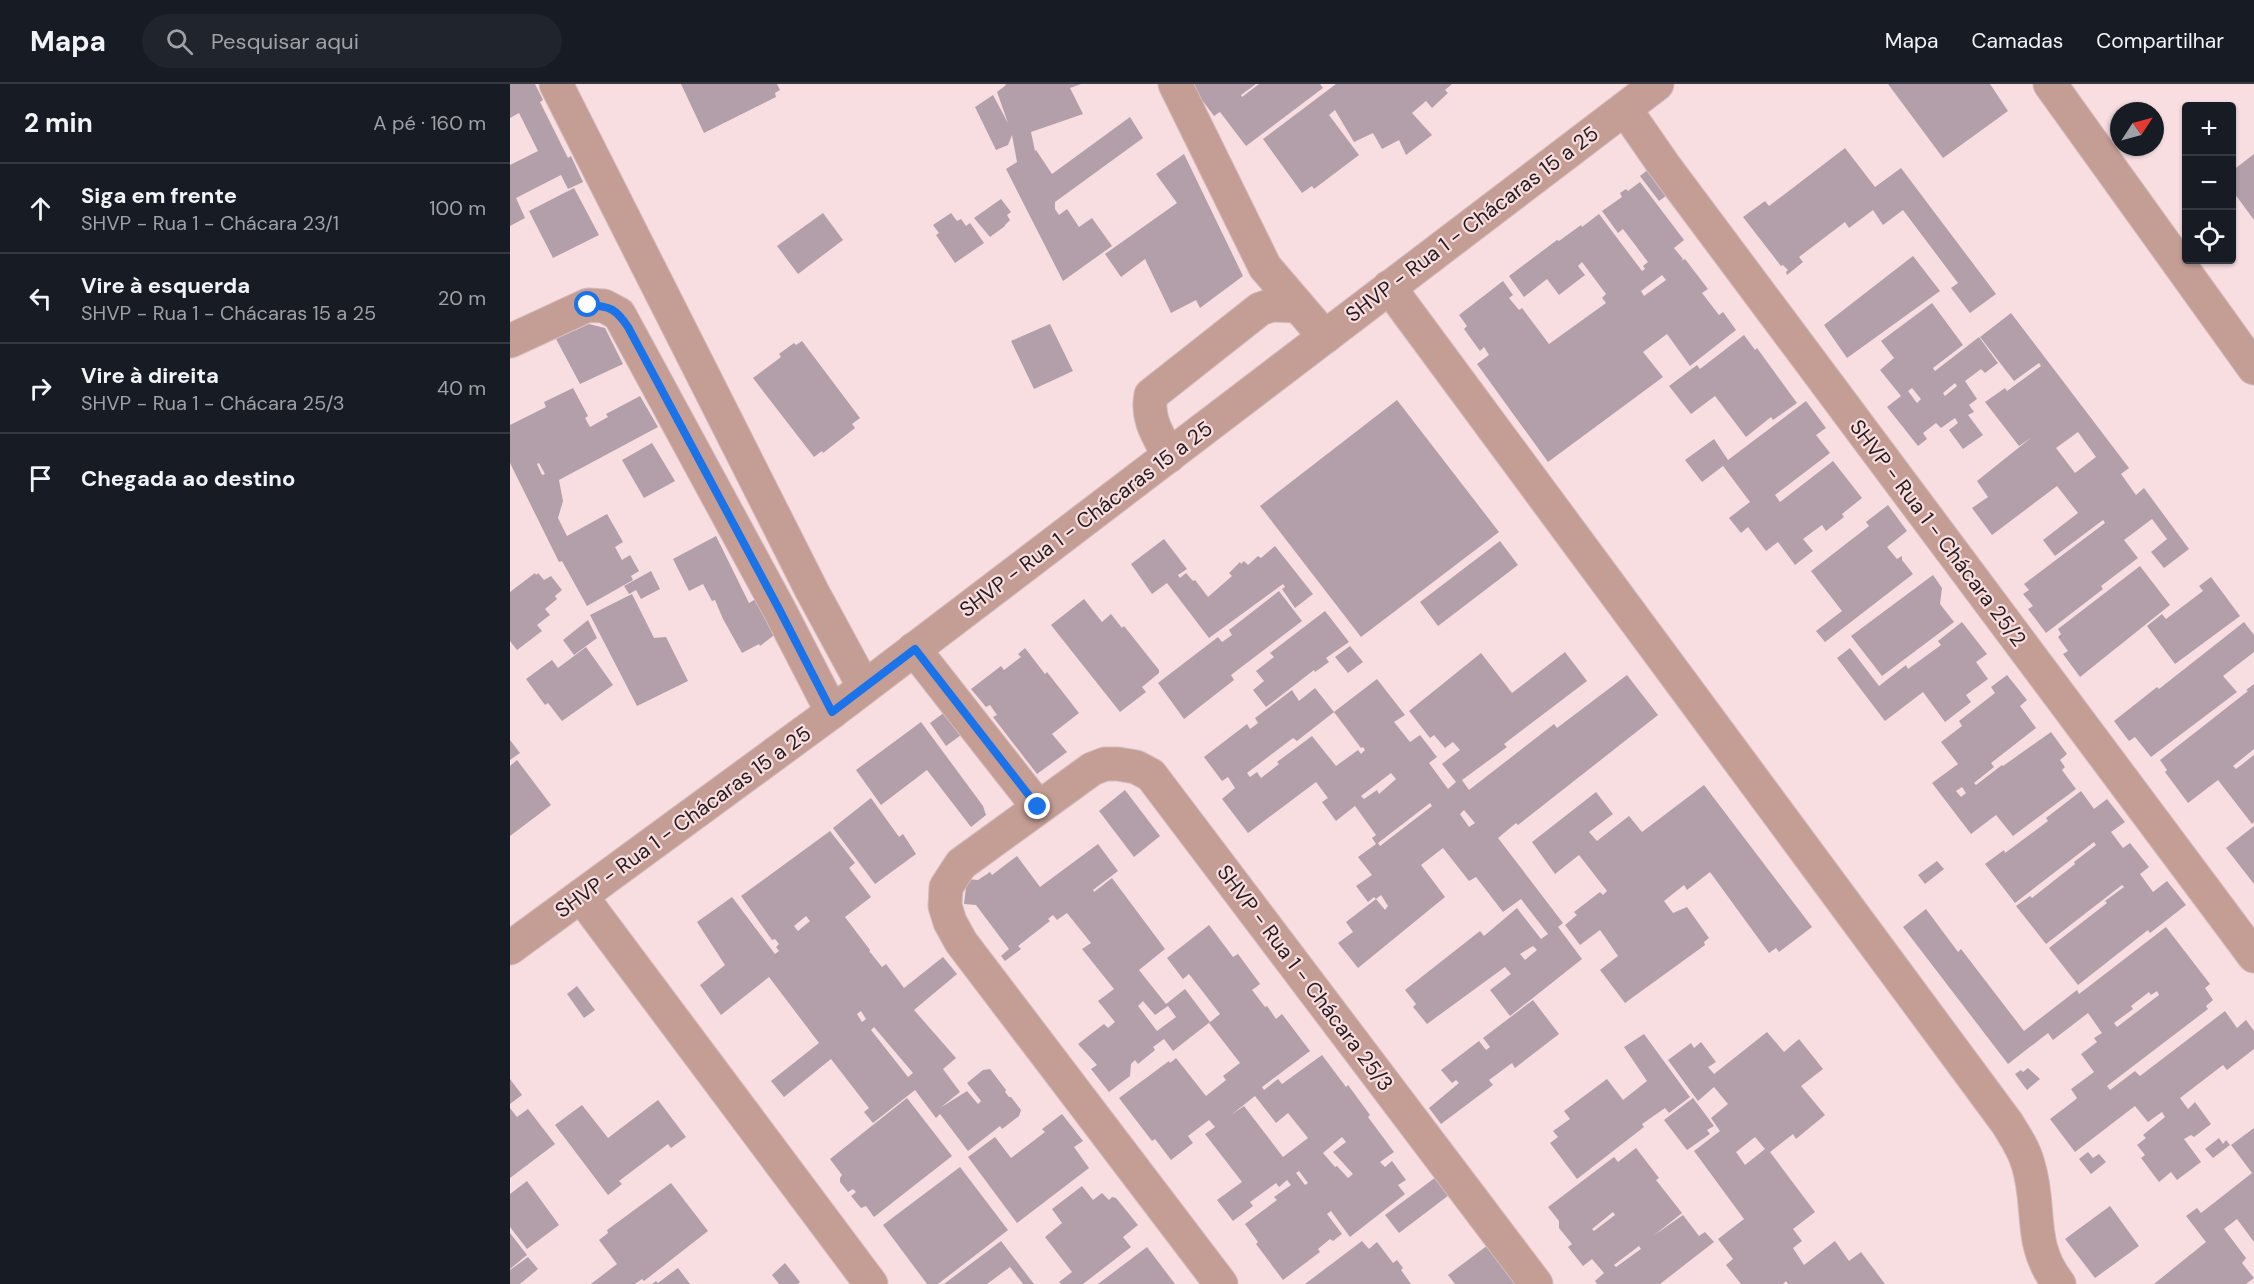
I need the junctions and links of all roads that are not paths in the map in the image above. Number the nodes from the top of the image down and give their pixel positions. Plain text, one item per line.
1 (556, 84) edge
2 (1175, 84) edge
3 (1657, 84) edge
4 (2050, 84) edge
5 (1625, 109) junction
6 (1389, 287) junction
7 (1298, 306) junction
8 (1325, 337) junction
9 (510, 341) edge
10 (2254, 368) edge
11 (1169, 456) junction
12 (915, 649) junction
13 (864, 687) junction
14 (832, 712) junction
15 (1038, 807) junction
16 (581, 896) junction
17 (510, 948) edge
18 (2254, 956) edge
19 (872, 1284) edge
20 (1221, 1284) edge
21 (1536, 1284) edge
22 (2059, 1284) edge

1 - 13 street
2 - 7 street
3 - 5 street, SHVP - Rua 1 - Chácaras 15 a 25
4 - 10 street
5 - 6 street, SHVP - Rua 1 - Chácaras 15 a 25
5 - 18 street, SHVP - Rua 1 - Chácara 25/2
6 - 8 street, SHVP - Rua 1 - Chácaras 15 a 25
6 - 22 street
7 - 8 street
7 - 11 street
8 - 11 street, SHVP - Rua 1 - Chácaras 15 a 25
9 - 14 street
11 - 12 street, SHVP - Rua 1 - Chácaras 15 a 25
12 - 13 street, SHVP - Rua 1 - Chácaras 15 a 25
12 - 15 street
13 - 14 street, SHVP - Rua 1 - Chácaras 15 a 25
14 - 16 street, SHVP - Rua 1 - Chácaras 15 a 25
15 - 20 street, SHVP - Rua 1 - Chácara 25/3
15 - 21 street, SHVP - Rua 1 - Chácara 25/3
16 - 17 street, SHVP - Rua 1 - Chácaras 15 a 25
16 - 19 street

